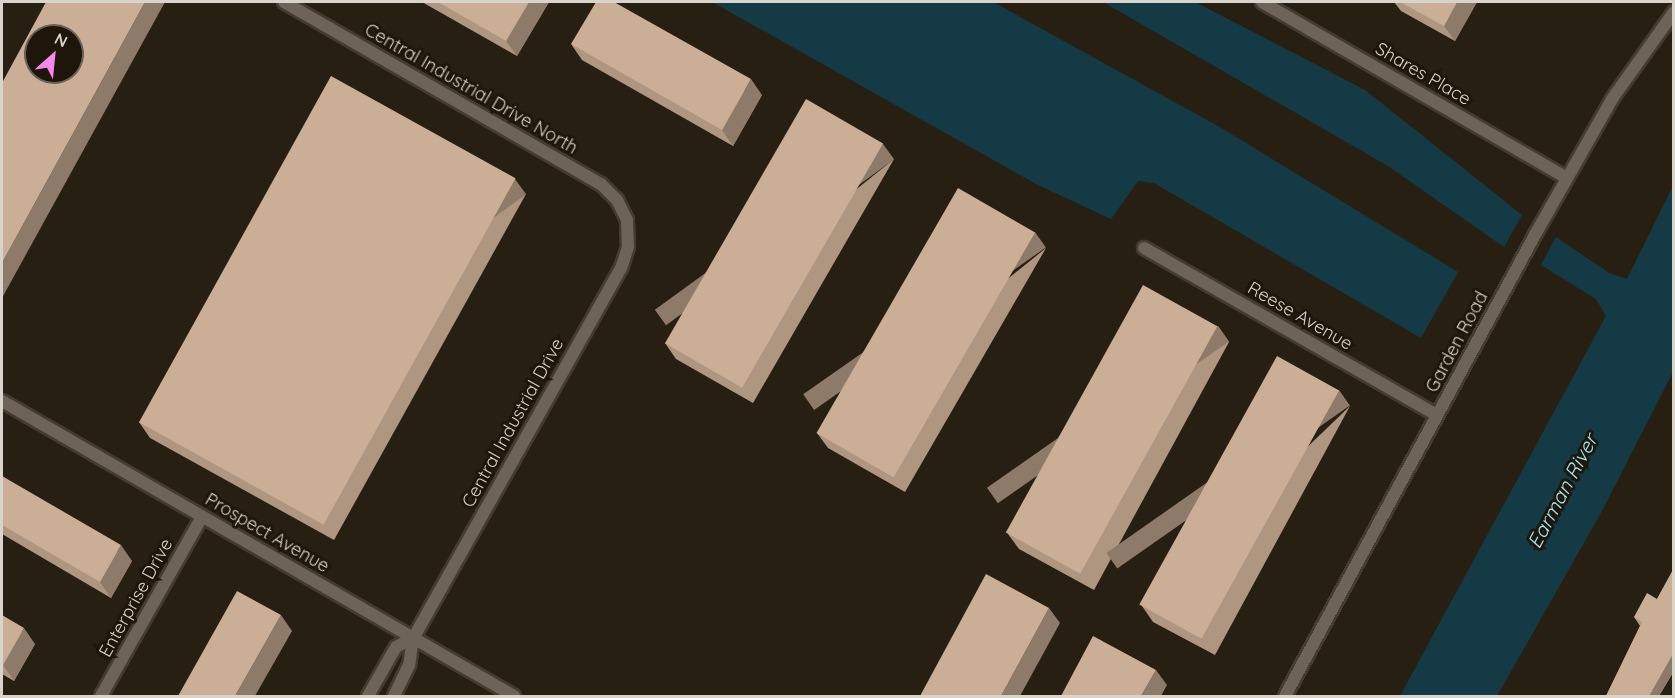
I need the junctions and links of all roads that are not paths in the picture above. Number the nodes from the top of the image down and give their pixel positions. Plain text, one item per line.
1 (284, 2) edge
2 (1262, 2) edge
3 (1674, 12) edge
4 (1567, 178) junction
5 (627, 220) joint
6 (1144, 248) dead end
7 (2, 401) edge
8 (1437, 415) junction
9 (202, 517) junction
10 (413, 638) junction
11 (101, 696) edge
12 (368, 696) edge
13 (394, 696) edge
14 (514, 696) edge
15 (1285, 696) edge

1 - 5 street, Central Industrial Drive North
2 - 4 street, Shares Place
3 - 4 street, Garden Road
4 - 8 street, Garden Road
5 - 10 street, Central Industrial Drive
6 - 8 street, Reese Avenue
7 - 9 street, Prospect Avenue
8 - 15 street, Garden Road
9 - 10 street, Prospect Avenue
9 - 11 street, Enterprise Drive
10 - 12 street, Central Industrial Drive
10 - 13 street, Central Industrial Drive
10 - 14 street, Prospect Avenue

